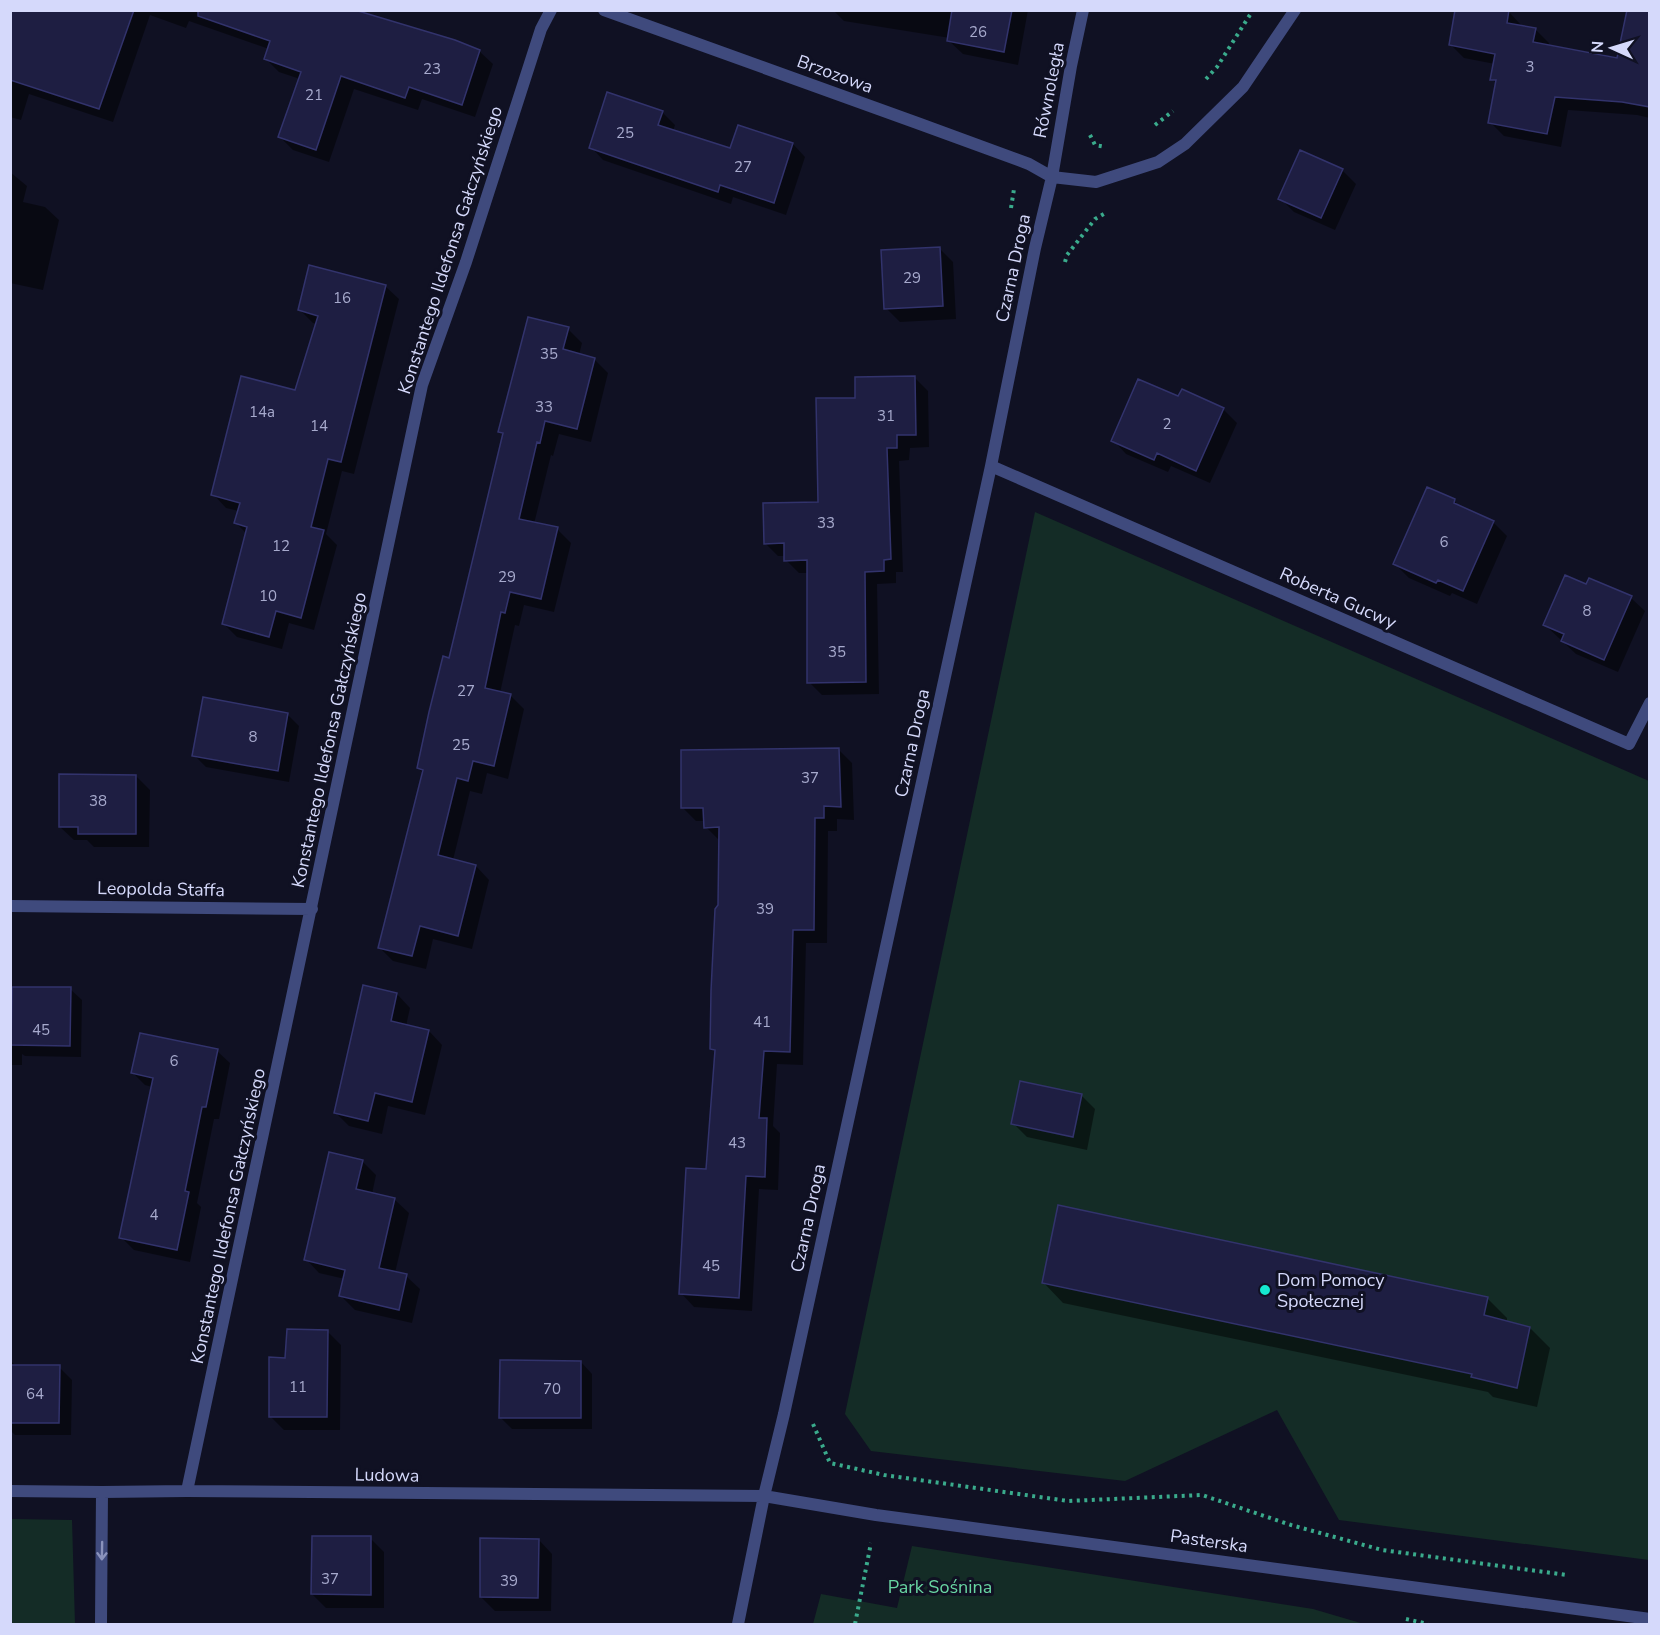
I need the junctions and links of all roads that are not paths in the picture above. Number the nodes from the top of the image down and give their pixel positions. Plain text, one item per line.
1 (551, 10) edge
2 (604, 10) edge
3 (1083, 10) edge
4 (1295, 10) edge
5 (1052, 177) junction
6 (991, 466) junction
7 (1650, 703) edge
8 (10, 906) edge
9 (312, 909) junction
10 (10, 1491) edge
11 (188, 1491) junction
12 (102, 1492) junction
13 (764, 1496) junction
14 (1650, 1619) edge
15 (101, 1624) edge
16 (738, 1624) edge

1 - 9 street, Konstantego Ildefonsa Gałczyńskiego
2 - 5 street, Brzozowa
3 - 5 street, Równoległa
4 - 5 street
5 - 6 street, Czarna Droga
6 - 7 street, Roberta Gucwy
6 - 13 street, Czarna Droga
8 - 9 street, Leopolda Staffa
9 - 11 street, Konstantego Ildefonsa Gałczyńskiego
10 - 12 street, Ludowa
11 - 12 street, Ludowa
11 - 13 street, Ludowa
12 -> 15 street
13 - 14 street, Pasterska
13 - 16 street, Czarna Droga

